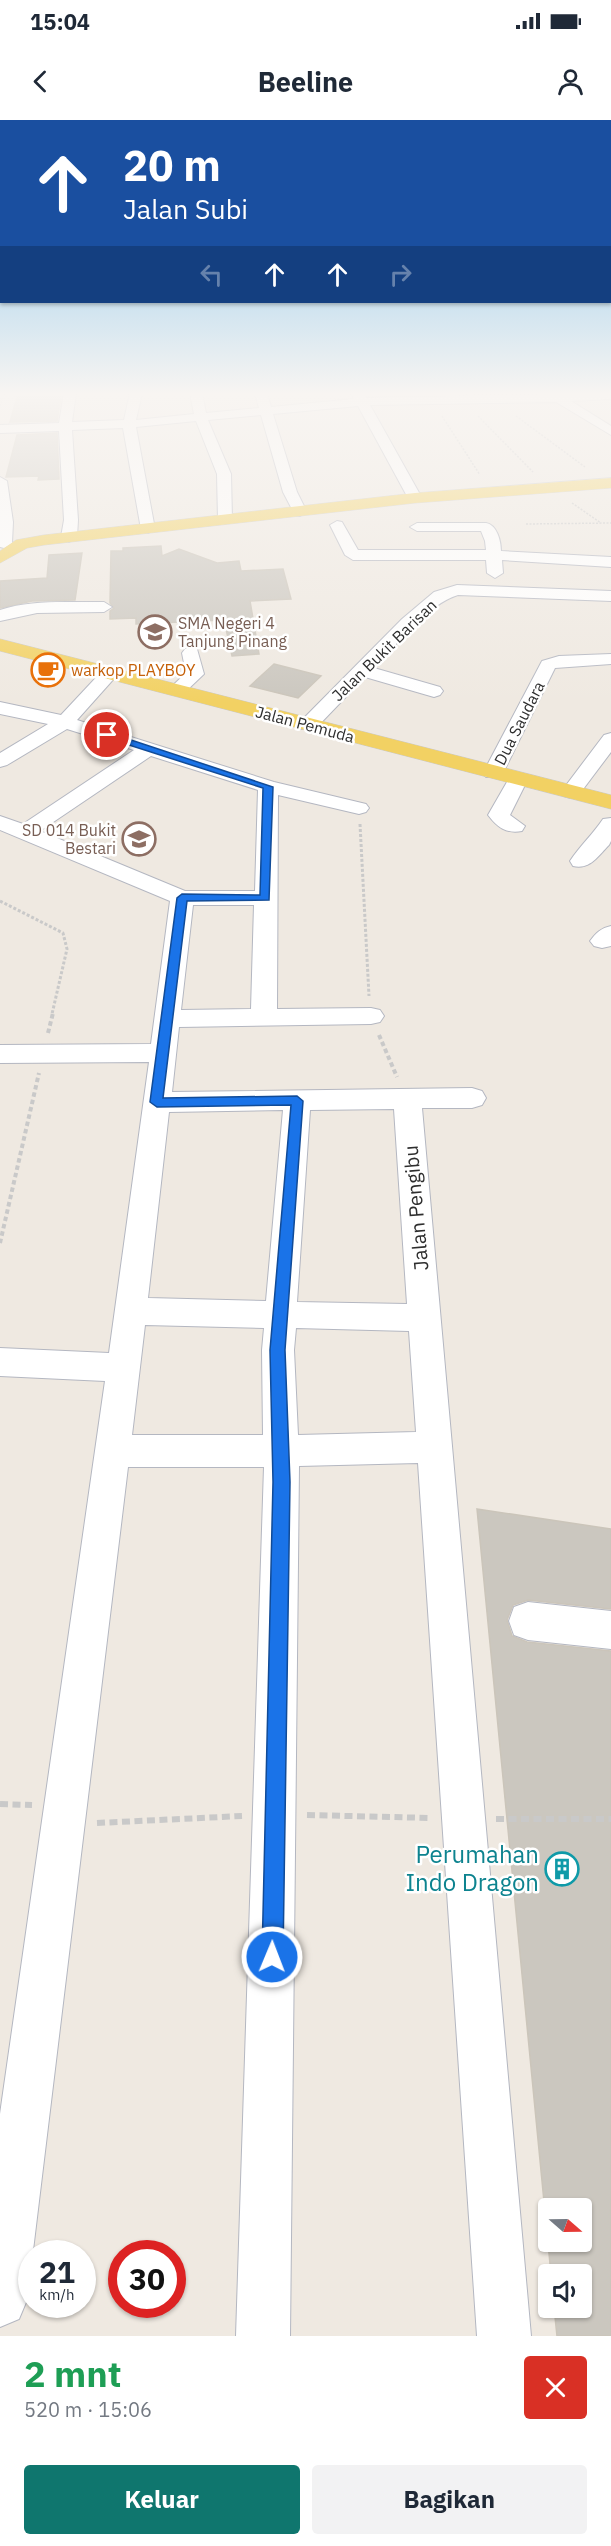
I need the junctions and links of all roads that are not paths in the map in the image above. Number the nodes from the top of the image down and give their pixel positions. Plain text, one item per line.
1 (2, 496) edge
2 (69, 496) edge
3 (141, 496) edge
4 (224, 496) edge
5 (292, 496) edge
6 (516, 496) edge
7 (415, 498) joint
8 (462, 510) junction
9 (300, 512) junction
10 (225, 520) junction
11 (338, 525) dead end
12 (417, 527) dead end
13 (148, 529) junction
14 (69, 537) junction
15 (1, 548) edge
16 (494, 555) junction
17 (611, 562) edge
18 (496, 591) junction
19 (611, 596) edge
20 (104, 607) dead end
21 (0, 616) edge
22 (0, 645) edge
23 (191, 653) dead end
24 (611, 659) edge
25 (361, 670) junction
26 (110, 673) junction
27 (178, 689) junction
28 (434, 691) dead end
29 (0, 708) edge
30 (65, 722) junction
31 (308, 724) junction
32 (611, 739) edge
33 (148, 749) junction
34 (0, 761) edge
35 (493, 773) junction
36 (518, 779) junction
37 (268, 787) junction
38 (571, 792) junction
39 (611, 802) edge
40 (359, 808) road end
41 (0, 822) edge
42 (611, 824) edge
43 (514, 826) dead end
44 (23, 833) junction
45 (581, 861) dead end
46 (182, 898) junction
47 (265, 898) junction
48 (264, 1016) junction
49 (371, 1016) road end
50 (166, 1036) junction
51 (0, 1054) edge
52 (407, 1098) junction
53 (472, 1098) dead end
54 (297, 1101) junction
55 (157, 1102) junction
56 (131, 1311) junction
57 (280, 1316) junction
58 (424, 1318) junction
59 (0, 1362) edge
60 (122, 1368) junction
61 (435, 1447) junction
62 (112, 1450) junction
63 (280, 1451) junction
64 (528, 1621) dead end
65 (611, 1630) edge
66 (0, 2300) edge
67 (263, 2336) edge
68 (504, 2336) edge

1 - 15 street
2 - 14 street
3 - 13 street
4 - 10 street
5 - 9 street
6 - 8 main road
7 - 8 main road
7 - 9 main road
8 - 12 street
8 - 16 street
9 - 10 main road
10 - 13 main road
11 - 16 street
13 - 14 main road
14 - 15 main road
16 - 17 street
16 - 18 street
18 - 19 street, Jalan Bukit Barisan
18 - 25 street, Jalan Bukit Barisan
20 - 21 street
22 - 26 main road, Jalan Pemuda
23 - 27 street
24 - 35 street, Dua Saudara
25 - 28 street
25 - 31 street, Jalan Bukit Barisan
26 - 27 main road, Jalan Pemuda
26 - 30 street
27 - 31 main road, Jalan Pemuda
29 - 30 street
30 - 33 street
30 - 34 street
31 - 35 main road, Jalan Pemuda
32 - 38 street
33 - 37 street
33 - 44 street
35 - 36 main road, Jalan Pemuda
36 - 38 main road, Jalan Pemuda
36 - 43 street
37 - 40 street
37 - 47 street
38 - 39 main road, Jalan Pemuda
41 - 44 street
42 - 45 street
44 - 46 street
46 - 47 street
46 - 50 street
47 - 48 street
48 - 49 street
48 - 50 street
50 - 51 street
50 - 55 street
52 - 53 street
52 - 54 street
52 - 58 street, Jalan Pengibu
54 - 55 street
54 - 57 street
55 - 56 street
56 - 57 street
56 - 60 street
57 - 58 street
57 - 63 street
58 - 61 street, Jalan Pengibu
59 - 60 street
60 - 62 street
61 - 63 street
61 - 68 street, Jalan Pengibu
62 - 63 street
62 - 66 street
63 - 67 street
64 - 65 street

